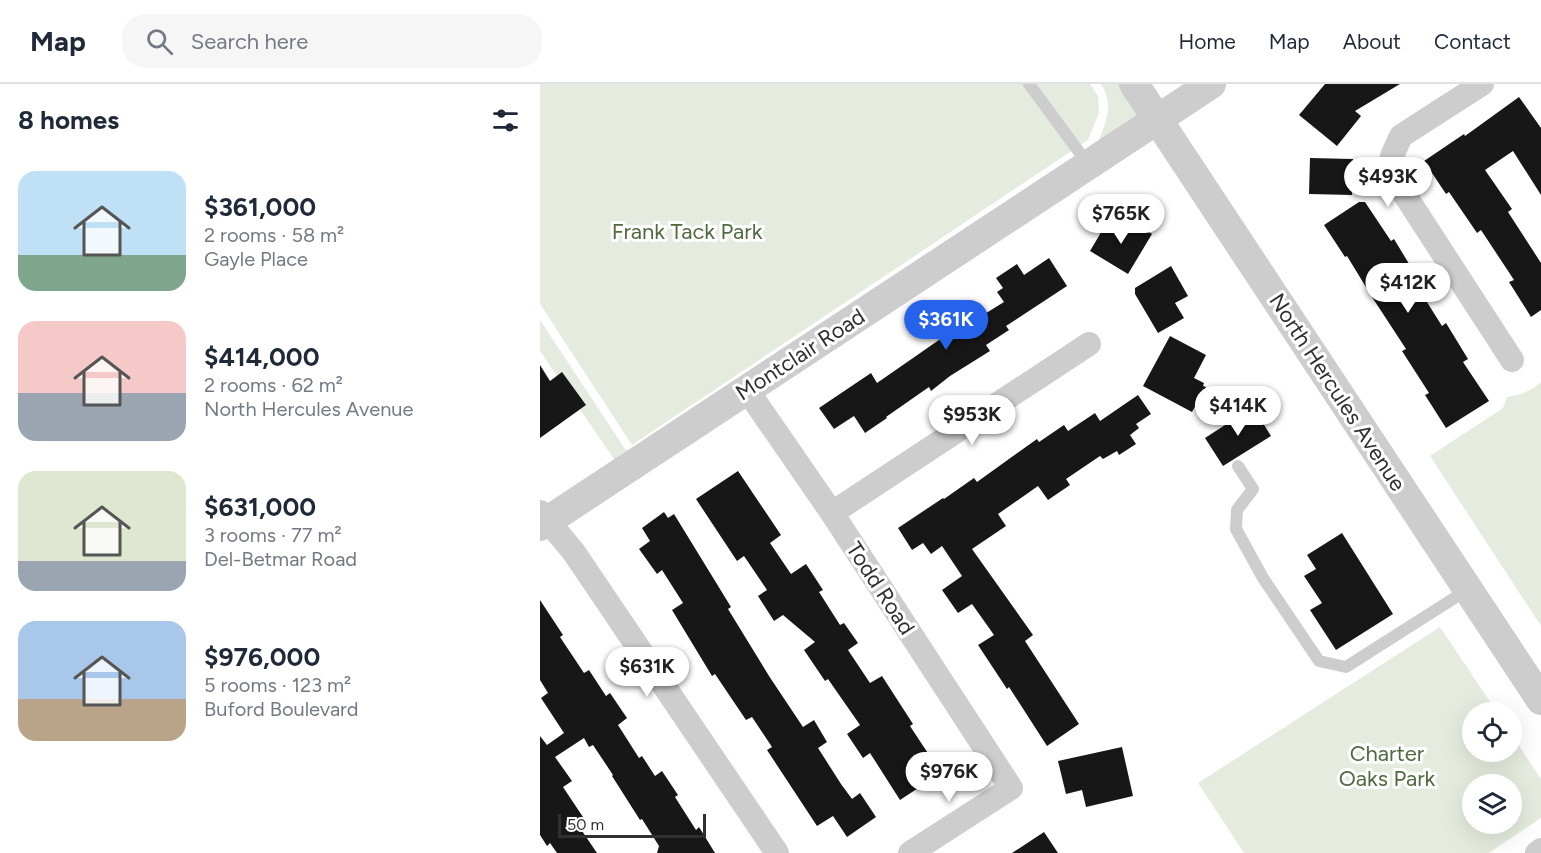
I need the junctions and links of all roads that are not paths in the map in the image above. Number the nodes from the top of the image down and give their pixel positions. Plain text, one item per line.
1 (1029, 84) edge
2 (1134, 84) edge
3 (1211, 84) edge
4 (1482, 84) edge
5 (1158, 118) junction
6 (1088, 164) junction
7 (1089, 344) dead end
8 (1512, 360) dead end
9 (747, 390) junction
10 (1238, 466) dead end
11 (832, 513) junction
12 (542, 520) edge
13 (1467, 590) junction
14 (1541, 700) edge
15 (1541, 850) edge
16 (777, 853) edge
17 (910, 853) edge
18 (1537, 853) edge

1 - 6 lane
2 - 5 street, North Hercules Avenue
3 - 5 street, Montclair Road
4 - 8 street
5 - 6 street, Montclair Road
5 - 13 street, North Hercules Avenue
6 - 9 street, Montclair Road
7 - 11 street
9 - 11 street, Todd Road
9 - 12 street, Montclair Road
10 - 13 lane
11 - 17 street, Todd Road
12 - 16 street
13 - 14 street, North Hercules Avenue
15 - 18 street

